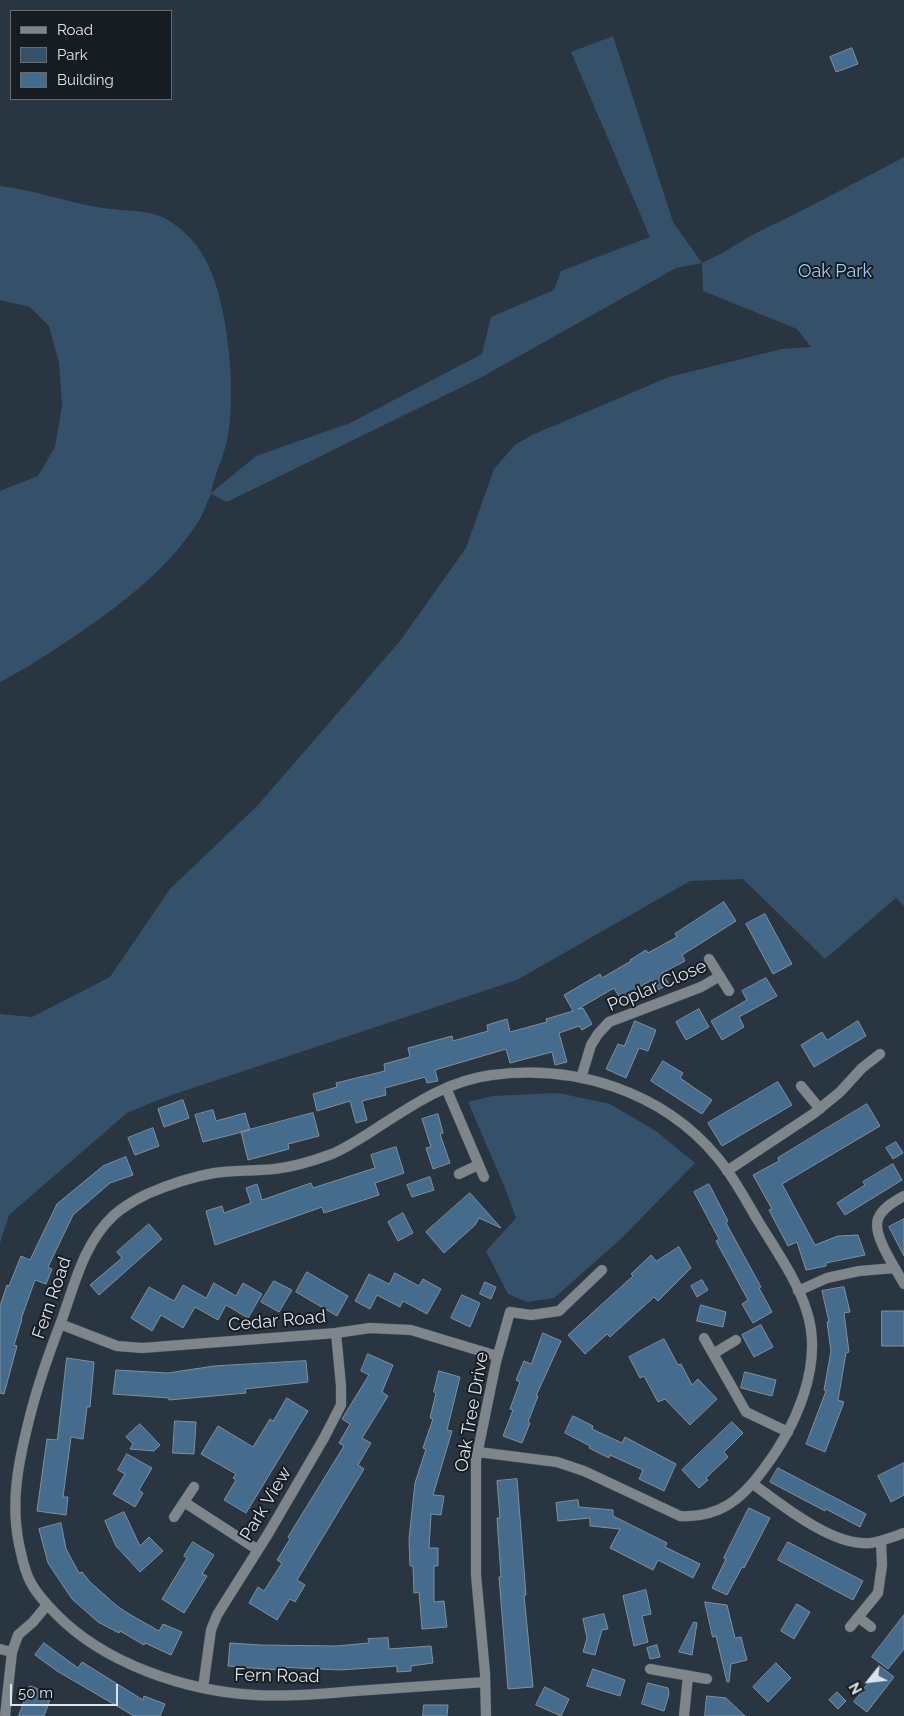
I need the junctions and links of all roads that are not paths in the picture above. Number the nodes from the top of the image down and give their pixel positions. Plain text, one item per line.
1 (709, 959) dead end
2 (720, 976) junction
3 (729, 991) dead end
4 (880, 1054) dead end
5 (582, 1078) junction
6 (801, 1086) dead end
7 (446, 1088) junction
8 (820, 1109) junction
9 (478, 1165) junction
10 (727, 1171) junction
11 (459, 1174) dead end
12 (484, 1177) dead end
13 (904, 1196) edge
14 (895, 1268) junction
15 (602, 1270) dead end
16 (904, 1284) edge
17 (798, 1291) junction
18 (60, 1324) junction
19 (336, 1332) junction
20 (704, 1338) dead end
21 (736, 1340) dead end
22 (713, 1354) junction
23 (497, 1356) junction
24 (788, 1432) junction
25 (478, 1452) junction
26 (753, 1484) junction
27 (194, 1487) dead end
28 (184, 1502) junction
29 (174, 1517) dead end
30 (904, 1533) edge
31 (881, 1540) junction
32 (258, 1550) junction
33 (47, 1605) junction
34 (858, 1617) junction
35 (871, 1626) dead end
36 (850, 1627) dead end
37 (0, 1649) edge
38 (12, 1652) junction
39 (650, 1669) dead end
40 (688, 1676) junction
41 (707, 1678) dead end
42 (485, 1682) junction
43 (203, 1688) junction
44 (5, 1716) edge
45 (486, 1716) edge
46 (684, 1716) edge

1 - 2 street, Poplar Close
2 - 3 street, Poplar Close
2 - 5 street, Poplar Close
4 - 8 street
5 - 7 street, Fern Road
5 - 10 street, Fern Road
6 - 8 street
7 - 9 street
7 - 18 street, Fern Road
8 - 10 street
9 - 11 street
9 - 12 street
10 - 17 street, Fern Road
13 - 14 street
14 - 16 street
14 - 17 street
15 - 23 street, Oak Tree Drive
17 - 24 street, Fern Road
18 - 19 street, Cedar Road
18 - 33 street, Fern Road
19 - 23 street, Cedar Road
19 - 32 street, Park View
20 - 22 street
21 - 22 street
22 - 24 street
23 - 25 street, Oak Tree Drive
24 - 26 street, Fern Road
25 - 26 street, Fern Road
25 - 42 street, Oak Tree Drive
26 - 31 street
27 - 28 street
28 - 29 street
28 - 32 street
30 - 31 street
31 - 34 street
32 - 43 street, Park View
33 - 38 street
33 - 43 street, Fern Road
34 - 35 street
34 - 36 street
37 - 38 street
38 - 44 street
39 - 40 street
40 - 41 street
40 - 46 street
42 - 43 street, Fern Road
42 - 45 street, Oak Tree Drive

